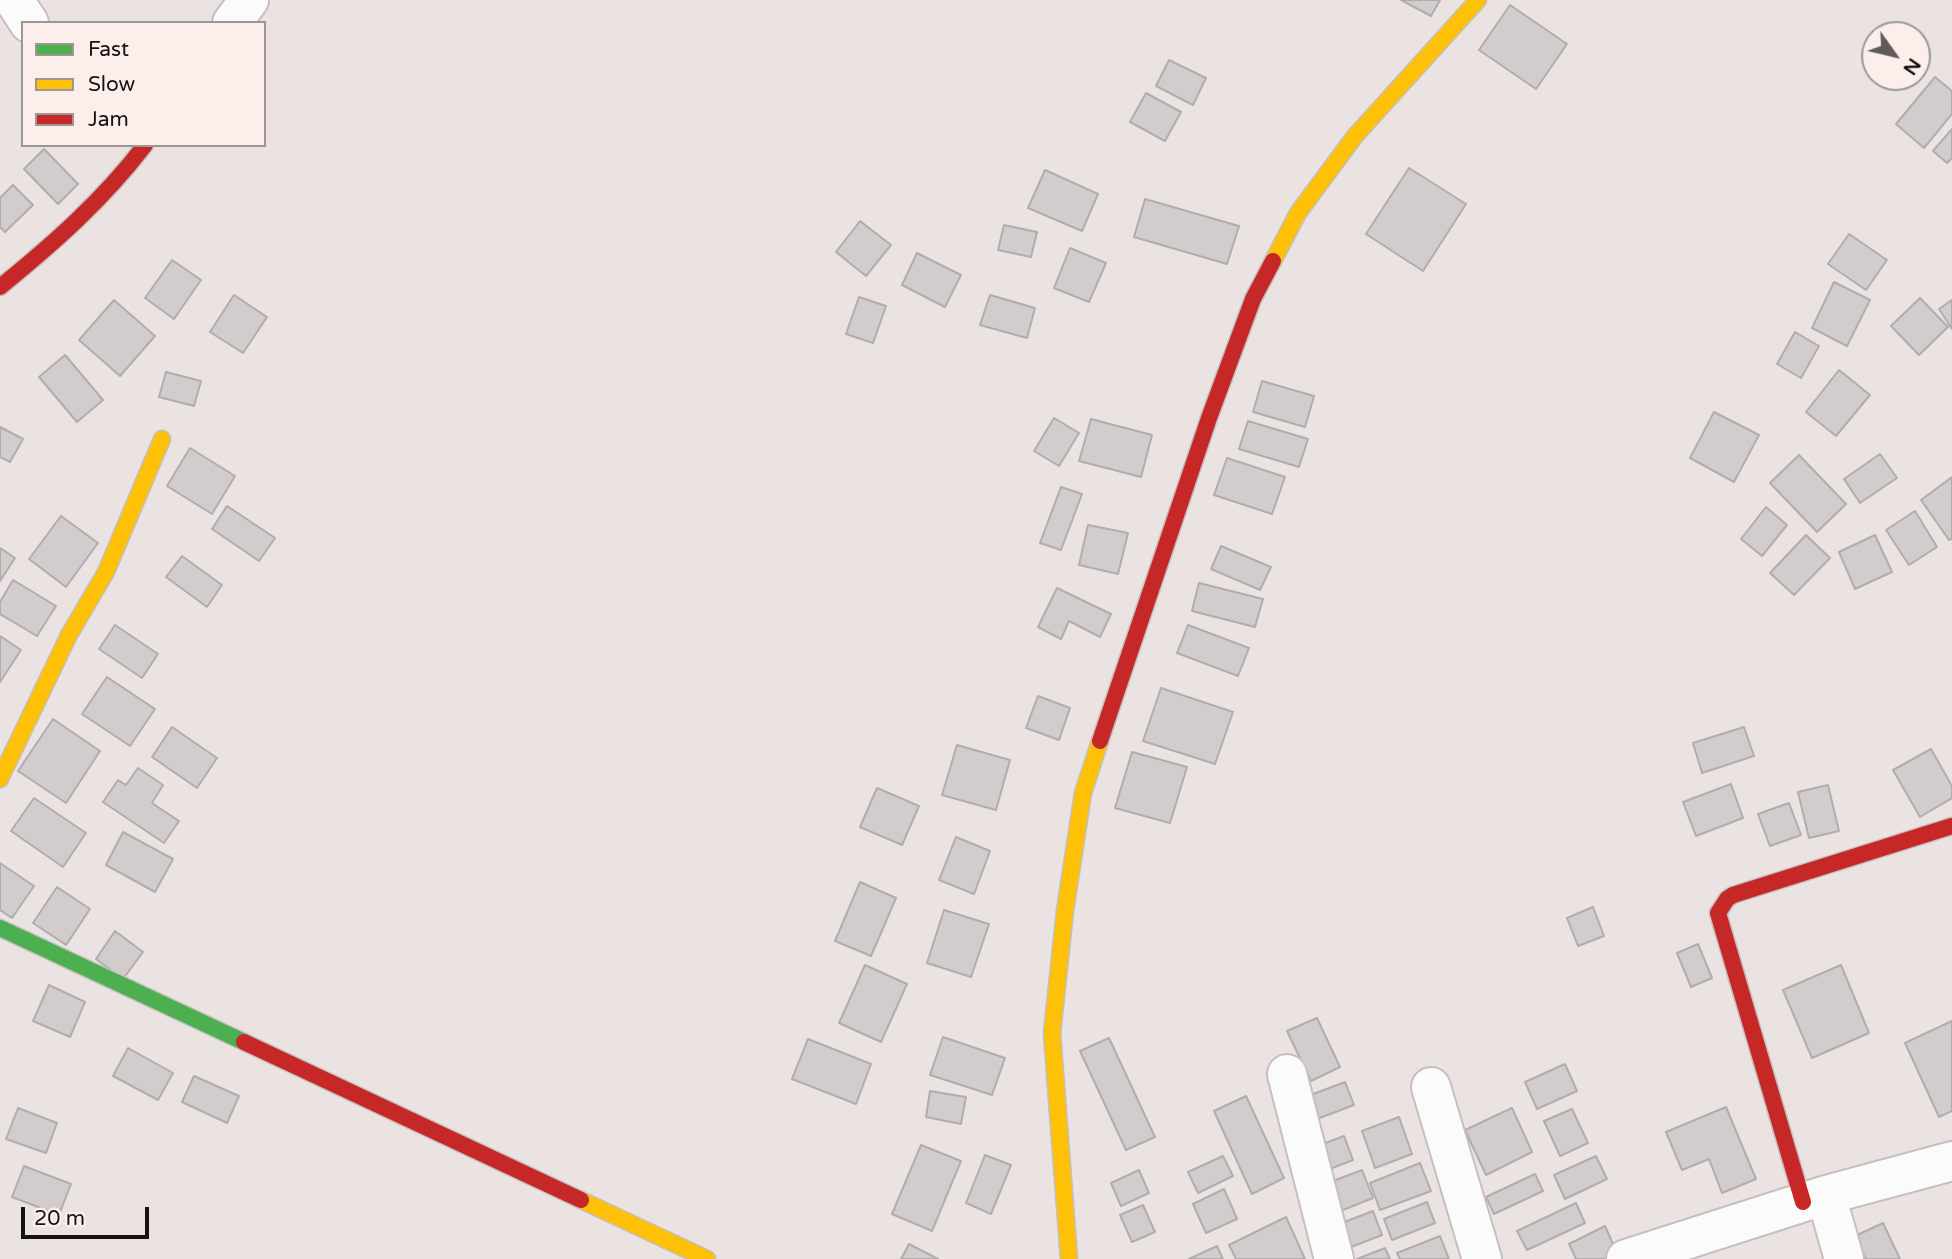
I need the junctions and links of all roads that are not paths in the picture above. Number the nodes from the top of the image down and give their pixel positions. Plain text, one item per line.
1 (14, 0) edge
2 (249, 0) edge
3 (1478, 0) edge
4 (28, 21) edge
5 (233, 21) edge
6 (129, 153) edge
7 (0, 288) edge
8 (162, 439) dead end
9 (0, 779) edge
10 (1952, 826) edge
11 (0, 928) edge
12 (1287, 1074) dead end
13 (1431, 1087) dead end
14 (1952, 1161) edge
15 (1815, 1198) junction
16 (707, 1259) edge
17 (1069, 1259) edge
18 (1334, 1259) edge
19 (1482, 1259) edge
20 (1626, 1259) edge
21 (1844, 1259) edge

1 - 4 street
2 - 5 street
3 - 17 street
6 - 7 street
8 - 9 street
10 - 15 street
11 - 16 street
12 - 18 street
13 - 19 street
14 - 15 street
15 - 20 street
15 - 21 street

